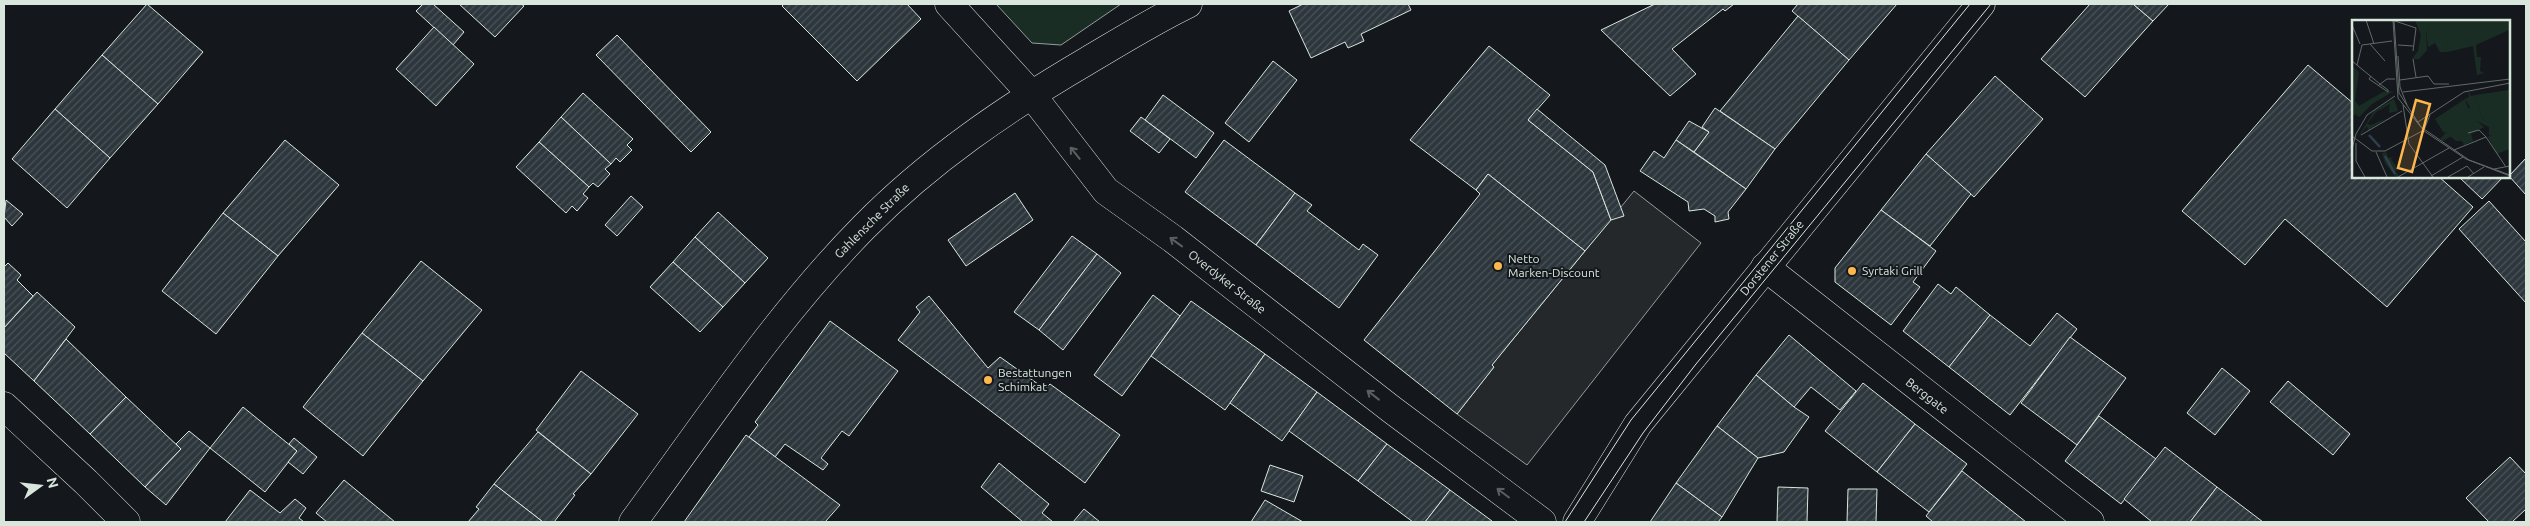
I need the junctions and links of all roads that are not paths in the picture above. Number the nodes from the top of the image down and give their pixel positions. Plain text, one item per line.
1 (948, 4) edge
2 (1188, 4) edge
3 (1981, 4) edge
4 (1031, 94) junction
5 (1765, 267) junction
6 (4, 406) edge
7 (126, 522) edge
8 (633, 522) edge
9 (1542, 522) edge
10 (1577, 522) edge
11 (2090, 522) edge

1 - 4 street, Overdyker Straße
2 - 4 street, Gahlensche Straße
3 - 5 street, Dorstener Straße
4 - 8 street, Gahlensche Straße
9 -> 4 street, Overdyker Straße
5 - 10 street, Dorstener Straße
5 - 11 street, Berggate
6 - 7 street

